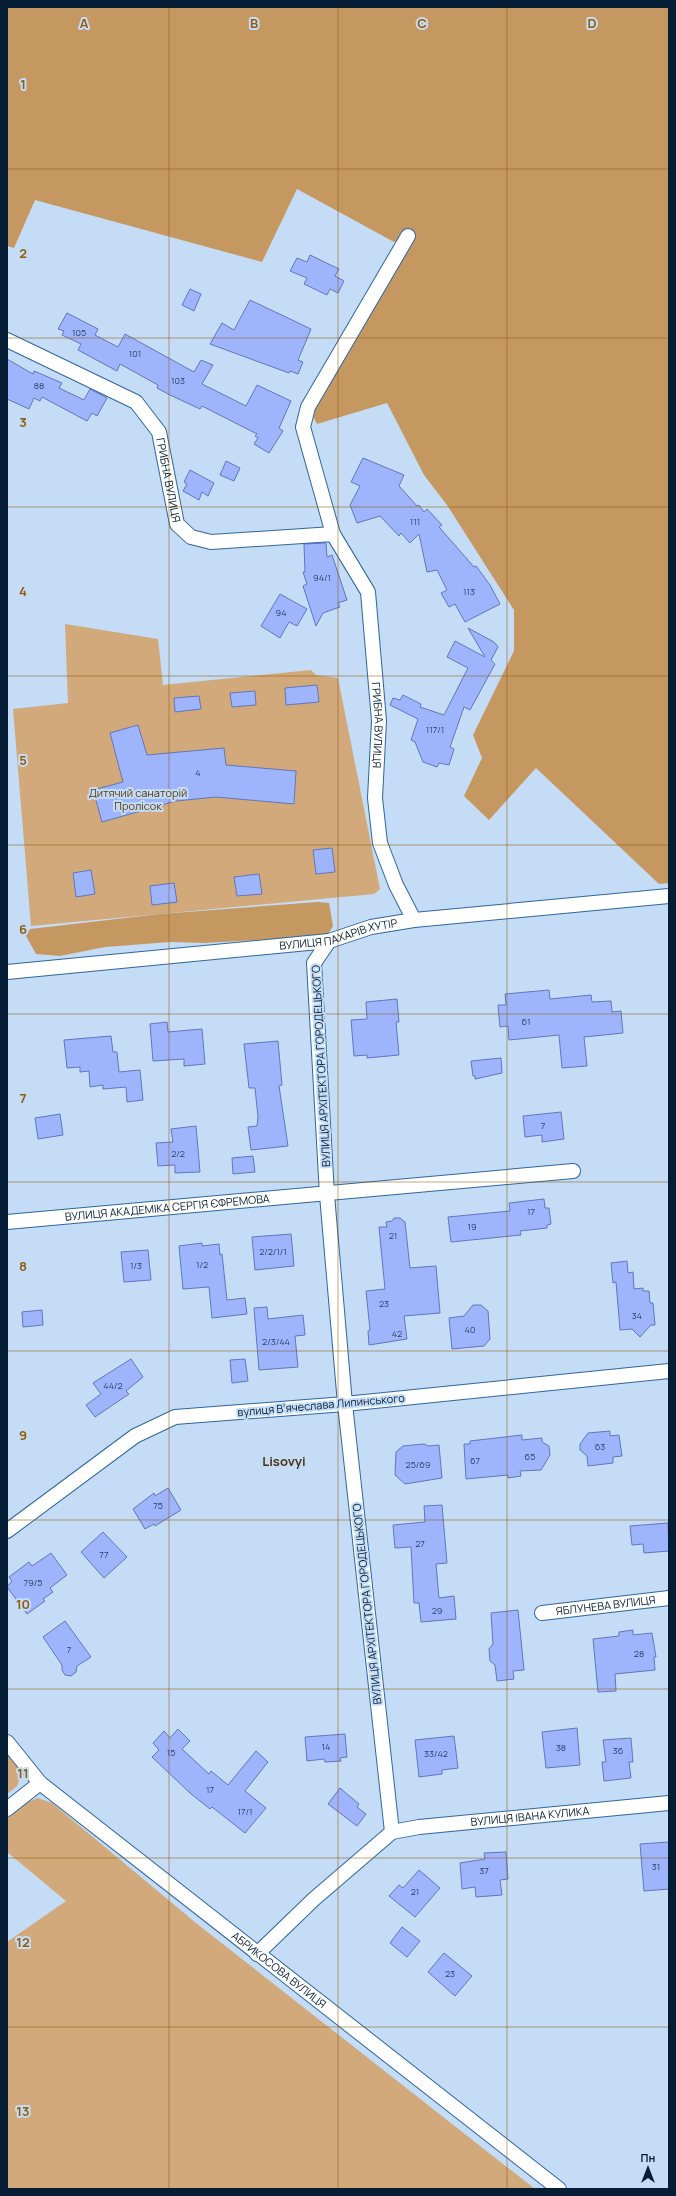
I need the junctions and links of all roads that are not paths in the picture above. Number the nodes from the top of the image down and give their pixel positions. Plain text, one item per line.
1 (408, 236) dead end
2 (7, 340) edge
3 (333, 534) junction
4 (669, 896) edge
5 (414, 920) junction
6 (330, 941) junction
7 (7, 972) edge
8 (573, 1171) dead end
9 (328, 1195) junction
10 (7, 1222) edge
11 (669, 1371) edge
12 (345, 1404) junction
13 (7, 1531) edge
14 (669, 1598) edge
15 (542, 1613) dead end
16 (7, 1742) edge
17 (40, 1783) junction
18 (669, 1803) edge
19 (7, 1809) edge
20 (392, 1832) junction
21 (257, 1954) junction
22 (559, 2189) edge

1 - 3 street, ГРИБНА ВУЛИЦЯ
2 - 3 street, ГРИБНА ВУЛИЦЯ
3 - 5 street, ГРИБНА ВУЛИЦЯ
4 - 5 street, ВУЛИЦЯ ПАХАРІВ ХУТІР
5 - 6 street, ВУЛИЦЯ ПАХАРІВ ХУТІР
6 - 7 street, ВУЛИЦЯ ПАХАРІВ ХУТІР
6 - 9 street, ВУЛИЦЯ АРХІТЕКТОРА ГОРОДЕЦЬКОГО
8 - 9 street
9 - 10 street, ВУЛИЦЯ АКАДЕМІКА СЕРГІЯ ЄФРЕМОВА
9 - 12 street, ВУЛИЦЯ АРХІТЕКТОРА ГОРОДЕЦЬКОГО
11 - 12 street, вулиця Вʼячеслава Липинського
12 - 13 street, вулиця Вʼячеслава Липинського
12 - 20 street, ВУЛИЦЯ АРХІТЕКТОРА ГОРОДЕЦЬКОГО
14 - 15 street, ЯБЛУНЕВА ВУЛИЦЯ
16 - 17 street, АБРИКОСОВА ВУЛИЦЯ
17 - 19 street
17 - 21 street, АБРИКОСОВА ВУЛИЦЯ
18 - 20 street, ВУЛИЦЯ ІВАНА КУЛИКА
20 - 21 street
21 - 22 street, АБРИКОСОВА ВУЛИЦЯ

